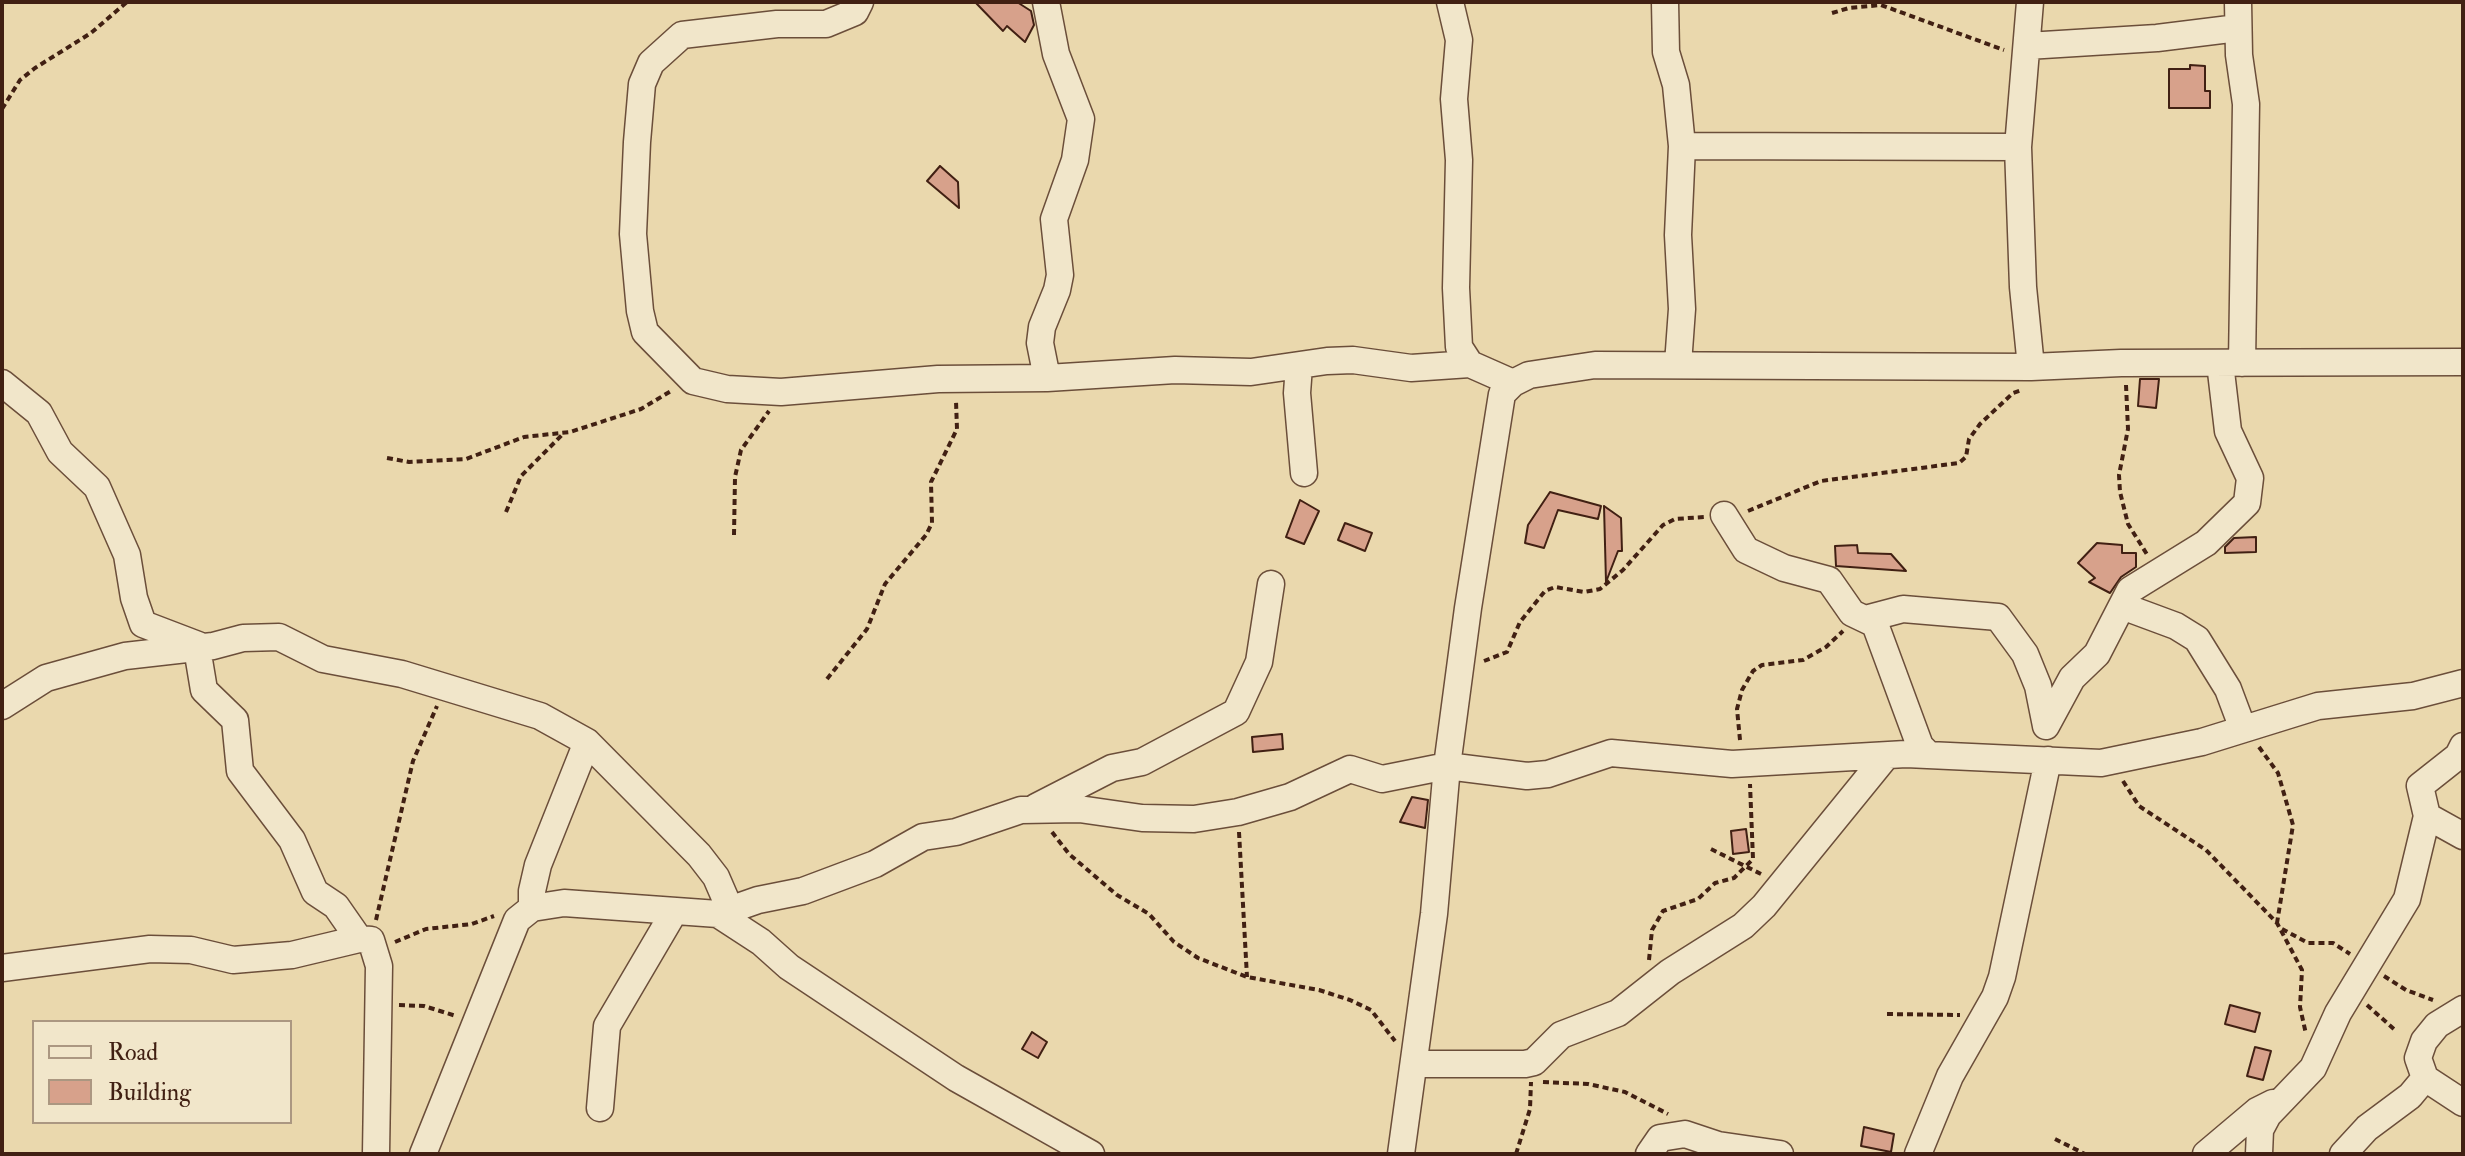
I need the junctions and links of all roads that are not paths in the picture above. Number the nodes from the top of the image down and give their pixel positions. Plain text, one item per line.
1 (860, 2) edge
2 (1046, 2) edge
3 (1450, 2) edge
4 (1665, 2) edge
5 (2030, 2) edge
6 (2238, 15) edge
7 (2026, 53) junction
8 (1682, 146) junction
9 (2018, 147) junction
10 (2463, 362) edge
11 (2231, 363) junction
12 (1470, 364) junction
13 (1678, 364) junction
14 (1299, 366) junction
15 (2031, 376) junction
16 (1047, 378) junction
17 (2, 383) edge
18 (1513, 383) junction
19 (1304, 473) dead end
20 (1724, 515) road end
21 (1271, 584) dead end
22 (2122, 606) junction
23 (1860, 616) junction
24 (201, 648) junction
25 (2463, 683) edge
26 (2, 706) edge
27 (2046, 726) junction
28 (2245, 728) junction
29 (587, 742) junction
30 (2463, 746) edge
31 (1929, 755) junction
32 (1886, 756) junction
33 (2052, 760) junction
34 (1447, 766) junction
35 (1033, 808) junction
36 (2427, 816) junction
37 (2463, 836) edge
38 (532, 908) junction
39 (724, 910) junction
40 (674, 912) junction
41 (365, 940) junction
42 (2, 968) edge
43 (2454, 1007) edge
44 (1414, 1064) junction
45 (2425, 1078) junction
46 (2281, 1102) junction
47 (2463, 1103) edge
48 (600, 1108) dead end
49 (376, 1154) edge
50 (423, 1154) edge
51 (1089, 1154) edge
52 (1401, 1154) edge
53 (1649, 1154) edge
54 (1780, 1154) edge
55 (1918, 1154) edge
56 (2206, 1154) edge
57 (2259, 1154) edge
58 (2343, 1154) edge

1 - 16 street
2 - 16 street
3 - 12 street
4 - 8 street
5 - 7 street
6 - 7 street
6 - 11 street
7 - 9 street
8 - 9 street
8 - 13 street
9 - 15 street
10 - 11 street
11 - 15 street
11 - 22 street
12 - 14 street
12 - 18 street
13 - 15 street
13 - 18 street
14 - 16 street
14 - 19 street
17 - 24 street
18 - 34 street
20 - 23 street
21 - 35 street
22 - 27 street
22 - 28 street
23 - 27 street
23 - 31 street
24 - 26 street
24 - 29 street
24 - 41 street
25 - 28 street
27 - 33 street
28 - 33 street
29 - 38 street
29 - 39 street
30 - 36 street
31 - 32 street
31 - 33 street
32 - 34 street
32 - 44 street
33 - 55 street
34 - 35 street
34 - 44 street
35 - 39 street
36 - 37 street
36 - 46 street
38 - 40 street
38 - 50 street
39 - 40 street
39 - 51 street
40 - 48 street
41 - 42 street
41 - 49 street
43 - 45 street
44 - 52 street
45 - 47 street
45 - 58 street
46 - 56 street
46 - 57 street
53 - 54 street

